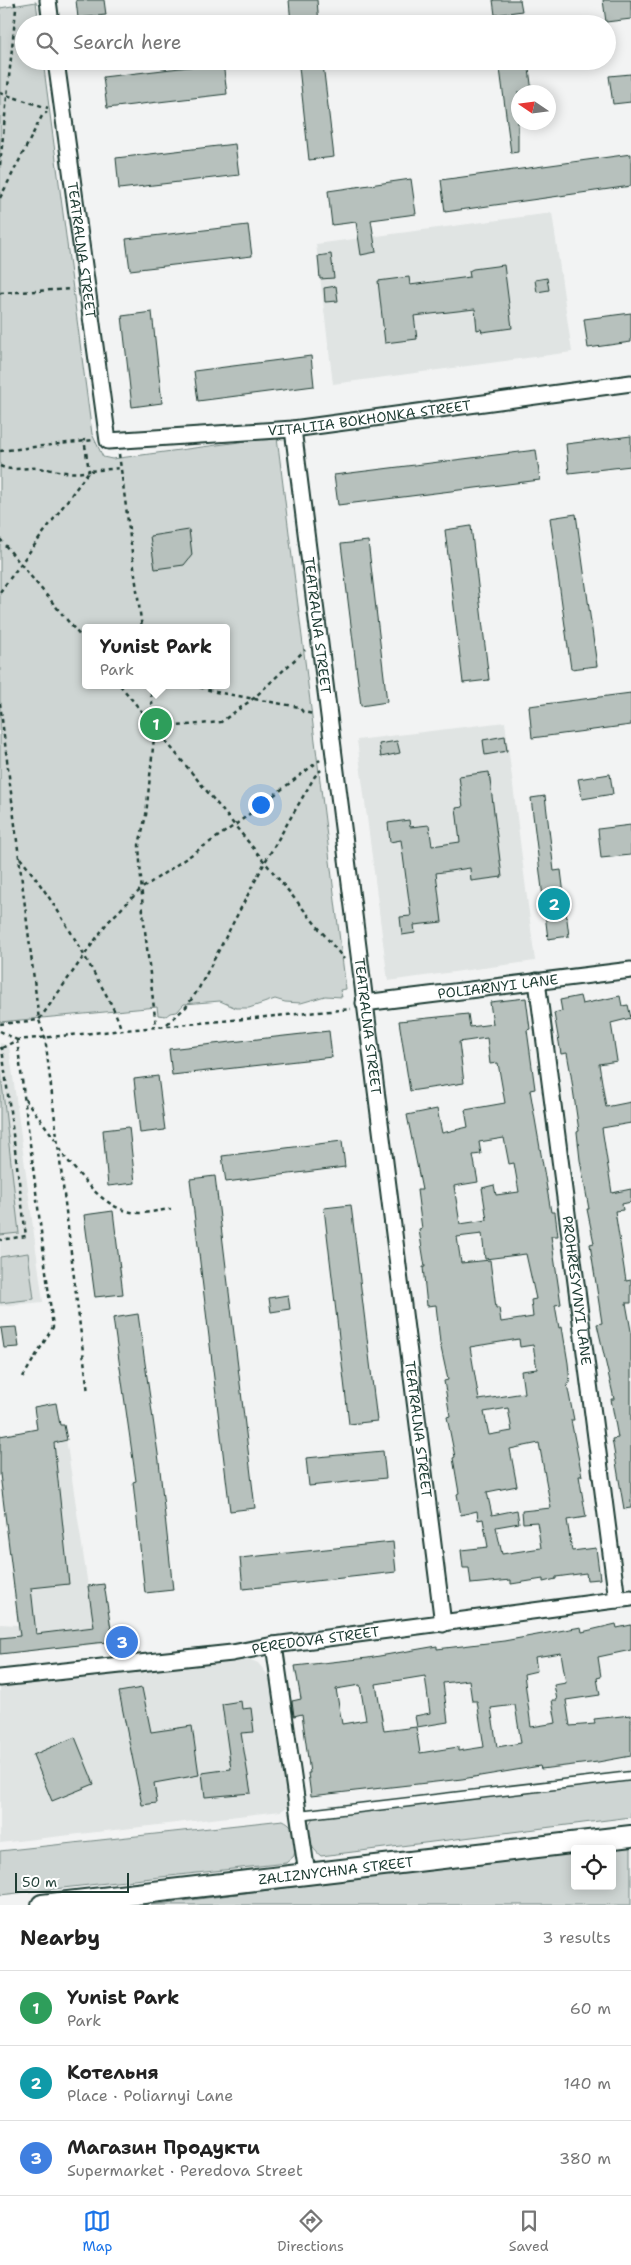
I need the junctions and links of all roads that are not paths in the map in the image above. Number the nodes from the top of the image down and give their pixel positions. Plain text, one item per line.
1 (48, 0) edge
2 (50, 15) edge
3 (57, 70) edge
4 (631, 383) edge
5 (293, 429) junction
6 (110, 445) joint
7 (631, 970) edge
8 (537, 982) junction
9 (358, 1006) junction
10 (624, 1599) edge
11 (443, 1624) junction
12 (274, 1645) junction
13 (0, 1678) edge
14 (631, 1776) edge
15 (299, 1815) junction
16 (631, 1836) edge
17 (307, 1874) junction
18 (42, 1905) edge

1 - 2 street
3 - 6 street, TEATRALNA STREET
4 - 5 street, VITALIIA BOKHONKA STREET
5 - 6 street, VITALIIA BOKHONKA STREET
5 - 9 street, TEATRALNA STREET
7 - 8 street, POLIARNYI LANE
8 - 9 street, POLIARNYI LANE
8 - 10 street, PROHRESYVNYI LANE
9 - 11 street, TEATRALNA STREET
10 - 11 street, PEREDOVA STREET
11 - 12 street, PEREDOVA STREET
12 - 13 street, PEREDOVA STREET
12 - 15 street
14 - 15 lane
15 - 17 street
16 - 17 street, ZALIZNYCHNA STREET
17 - 18 street, ZALIZNYCHNA STREET

